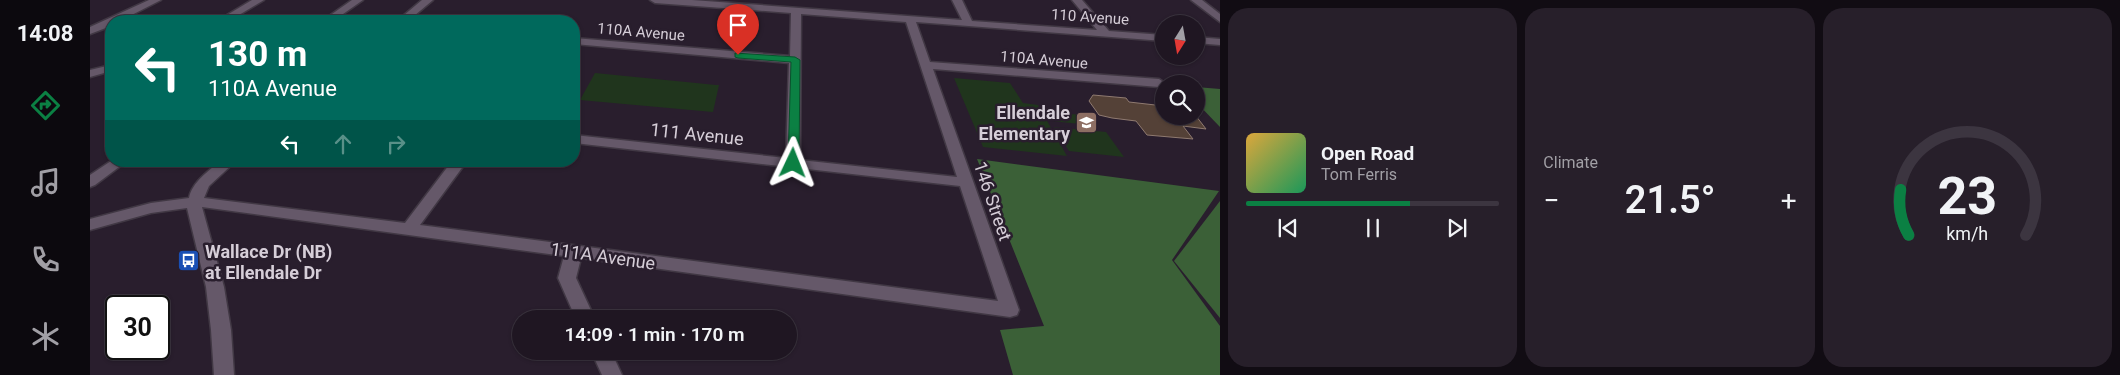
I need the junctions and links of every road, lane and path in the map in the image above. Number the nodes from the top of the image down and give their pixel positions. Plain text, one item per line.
1 (156, 0) edge
2 (259, 0) edge
3 (358, 0) edge
4 (428, 0) edge
5 (655, 0) edge
6 (957, 0) edge
7 (1077, 0) edge
8 (1196, 0) edge
9 (796, 11) junction
10 (126, 15) edge
11 (233, 15) edge
12 (336, 15) edge
13 (409, 15) edge
14 (910, 19) junction
15 (1220, 20) edge
16 (968, 23) junction
17 (105, 25) edge
18 (90, 30) edge
19 (1106, 34) junction
20 (1155, 37) edge
21 (1205, 41) edge
22 (580, 42) edge
23 (1220, 42) edge
24 (795, 60) junction
25 (927, 65) junction
26 (105, 70) edge
27 (90, 74) edge
28 (1155, 83) edge
29 (580, 140) edge
30 (793, 163) junction
31 (111, 167) edge
32 (222, 167) edge
33 (456, 167) edge
34 (90, 182) edge
35 (965, 182) junction
36 (195, 201) junction
37 (90, 224) edge
38 (409, 229) junction
39 (574, 252) junction
40 (582, 310) edge
41 (1010, 310) joint
42 (605, 360) edge
43 (224, 375) edge
44 (612, 375) edge

1 - 10 street
2 - 11 street
3 - 12 street
4 - 13 street
5 - 9 street, 110 Avenue
6 - 16 street
7 - 19 street
8 - 15 street
9 - 14 street, 110 Avenue
9 - 24 street
14 - 16 street, 110 Avenue
14 - 25 street, 146 Street
16 - 19 street, 110 Avenue
17 - 18 street
19 - 20 street, 110 Avenue
21 - 23 street
22 - 24 street, 110A Avenue
24 - 30 street
25 - 28 street, 110A Avenue
25 - 35 street, 146 Street
26 - 27 street
29 - 30 street, 111 Avenue
30 - 35 street, 111 Avenue
31 - 34 street
32 - 36 street
33 - 38 street
35 - 41 street, 146 Street
36 - 37 street, 111A Avenue
36 - 38 street, 111A Avenue
36 - 43 street
38 - 39 street, 111A Avenue
39 - 40 street
39 - 41 street, 111A Avenue
42 - 44 street

